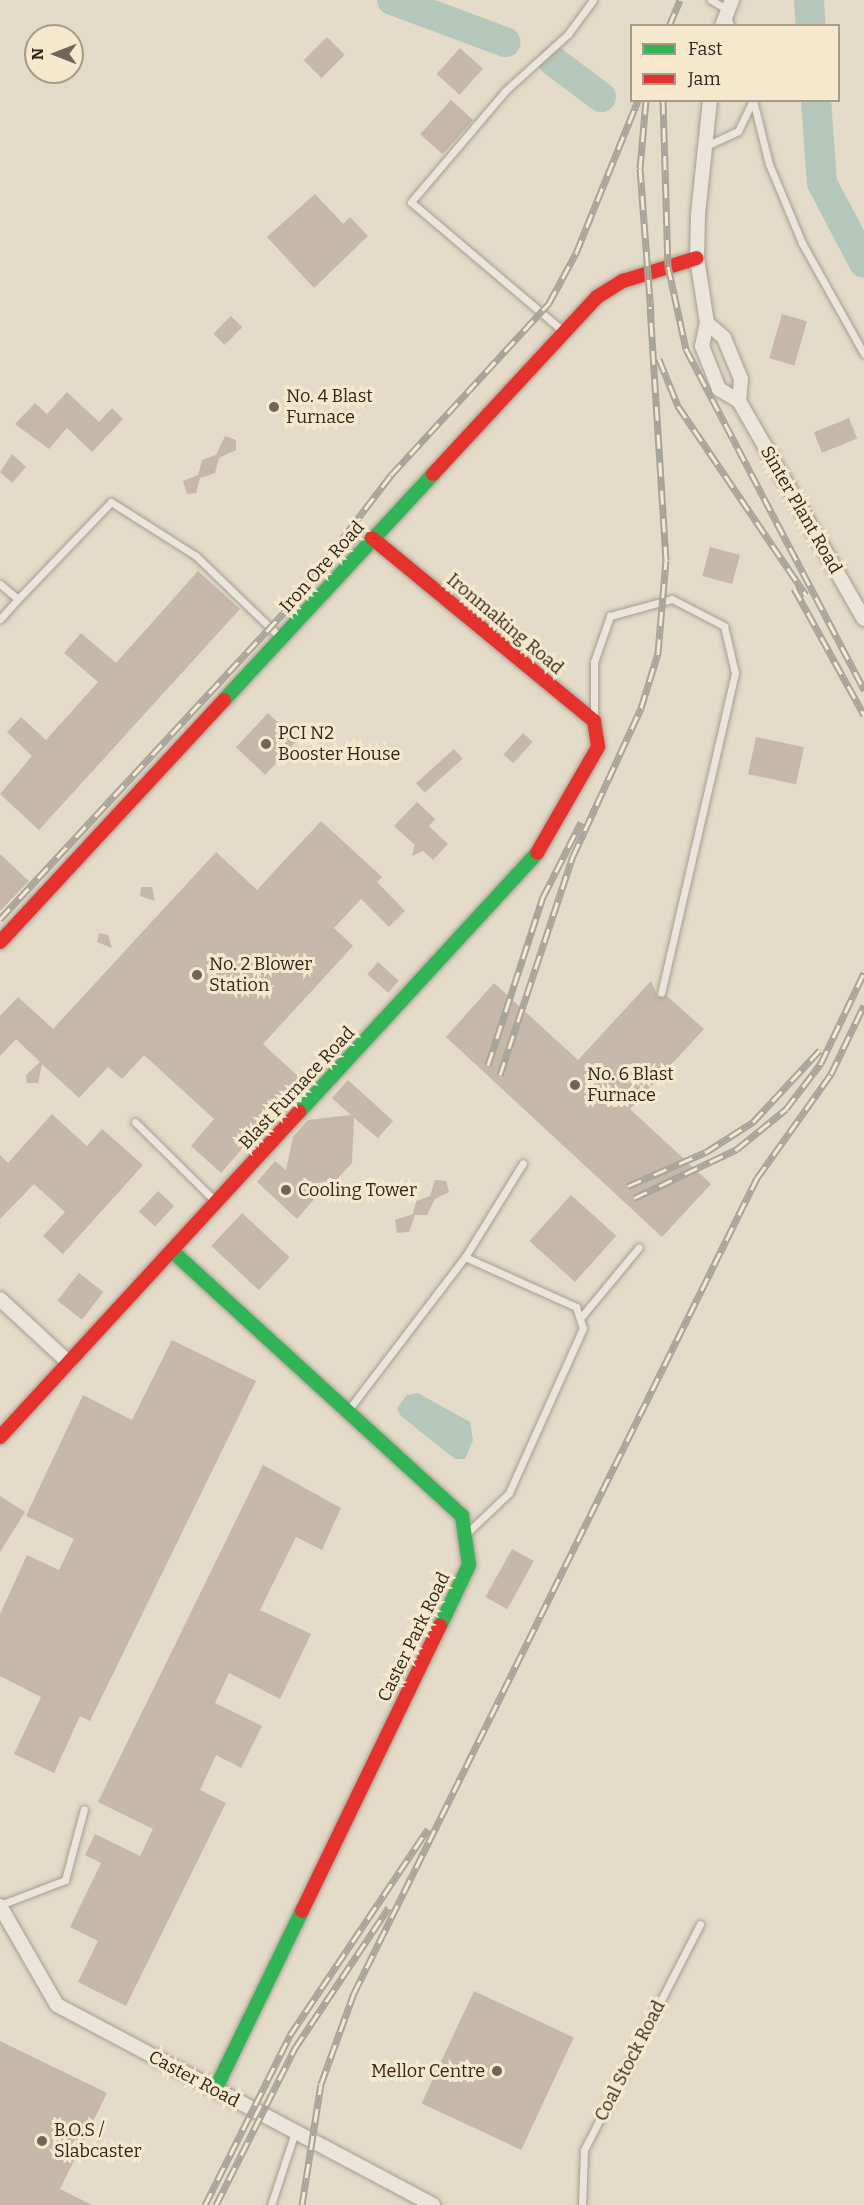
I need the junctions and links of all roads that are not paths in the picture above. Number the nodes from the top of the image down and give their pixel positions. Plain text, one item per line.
1 (593, 0) edge
2 (711, 0) edge
3 (728, 4) edge
4 (723, 24) edge
5 (730, 24) edge
6 (710, 102) edge
7 (752, 102) edge
8 (754, 102) edge
9 (702, 147) junction
10 (697, 258) junction
11 (707, 323) junction
12 (564, 333) junction
13 (864, 354) edge
14 (739, 401) junction
15 (372, 538) junction
16 (0, 584) edge
17 (18, 599) junction
18 (0, 620) edge
19 (864, 620) edge
20 (281, 638) junction
21 (594, 722) junction
22 (0, 942) edge
23 (661, 993) dead end
24 (135, 1122) dead end
25 (523, 1163) dead end
26 (216, 1202) junction
27 (639, 1247) dead end
28 (172, 1251) junction
29 (465, 1257) junction
30 (0, 1299) edge
31 (582, 1316) junction
32 (69, 1363) junction
33 (347, 1412) junction
34 (0, 1437) edge
35 (465, 1536) junction
36 (84, 1809) dead end
37 (0, 1906) edge
38 (700, 1924) dead end
39 (215, 2090) junction
40 (295, 2132) junction
41 (271, 2205) edge
42 (433, 2205) edge
43 (582, 2205) edge

1 - 12 lane
2 - 3 lane
3 - 4 street
3 - 5 lane
6 - 9 street, Sinter Plant Road
7 - 9 lane
8 - 13 lane
9 - 10 street, Sinter Plant Road
10 - 11 street, Sinter Plant Road
10 - 12 street, Iron Ore Road
11 - 14 street, Sinter Plant Road
11 - 14 street, Sinter Plant Road
12 - 15 street, Iron Ore Road
14 - 19 street, Sinter Plant Road
15 - 20 street, Iron Ore Road
15 - 21 street, Ironmaking Road
16 - 17 lane
17 - 18 lane
17 - 20 lane
20 - 22 street, Iron Ore Road
21 - 23 lane
21 - 26 street, Blast Furnace Road
24 - 26 lane
25 - 29 lane
26 - 28 street, Blast Furnace Road
27 - 31 lane
28 - 32 street, Blast Furnace Road
28 - 33 street, Caster Park Road
29 - 31 lane
29 - 33 lane
30 - 32 street
31 - 35 lane
32 - 34 street, Blast Furnace Road
33 - 35 street, Caster Park Road
35 - 39 street, Caster Park Road
36 - 37 lane
37 - 39 street, Caster Road
38 - 43 lane, Coal Stock Road
39 - 40 street, Caster Road
40 - 41 lane
40 - 42 street, Caster Road

